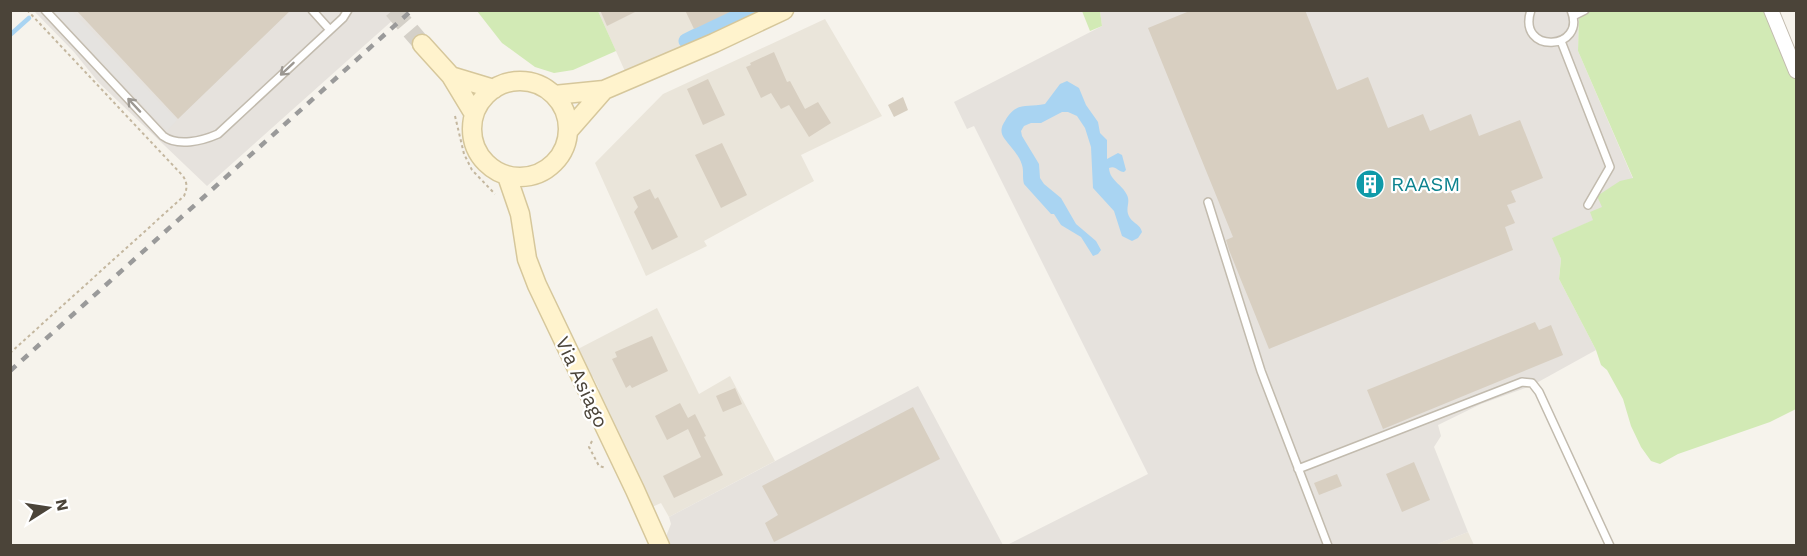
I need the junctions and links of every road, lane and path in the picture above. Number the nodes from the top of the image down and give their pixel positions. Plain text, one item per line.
1 (27, 10) edge
2 (45, 10) edge
3 (312, 10) edge
4 (348, 10) edge
5 (784, 10) edge
6 (1585, 10) edge
7 (1771, 10) edge
8 (1530, 11) edge
9 (1572, 13) edge
10 (330, 30) junction
11 (1561, 41) junction
12 (422, 44) tunnel mouth
13 (1797, 71) edge
14 (451, 75) junction
15 (494, 89) junction
16 (604, 90) junction
17 (554, 94) junction
18 (453, 108) dead end
19 (474, 114) junction
20 (569, 130) junction
21 (507, 176) junction
22 (532, 177) junction
23 (497, 197) dead end
24 (1208, 202) dead end
25 (1588, 205) dead end
26 (520, 214) junction
27 (10, 353) edge
28 (1298, 469) junction
29 (660, 546) edge
30 (1328, 546) edge
31 (1610, 546) edge

1 - 27 path
10 -> 2 lane
3 - 10 lane
4 - 10 lane
5 - 16 main road
6 - 9 lane
7 - 13 street
8 - 11 lane
9 - 11 lane
11 - 25 lane
12 - 14 main road
14 - 15 main road
14 - 19 main road
15 - 17 main road
15 - 19 main road
16 - 17 main road
16 - 20 main road
17 - 20 main road
18 - 23 path
19 - 21 main road
20 - 22 main road
21 - 22 main road
21 - 26 main road, Via Asiago
22 - 26 main road, Via Asiago
24 - 28 lane
26 - 29 main road, Via Asiago
28 - 30 lane
28 - 31 lane

